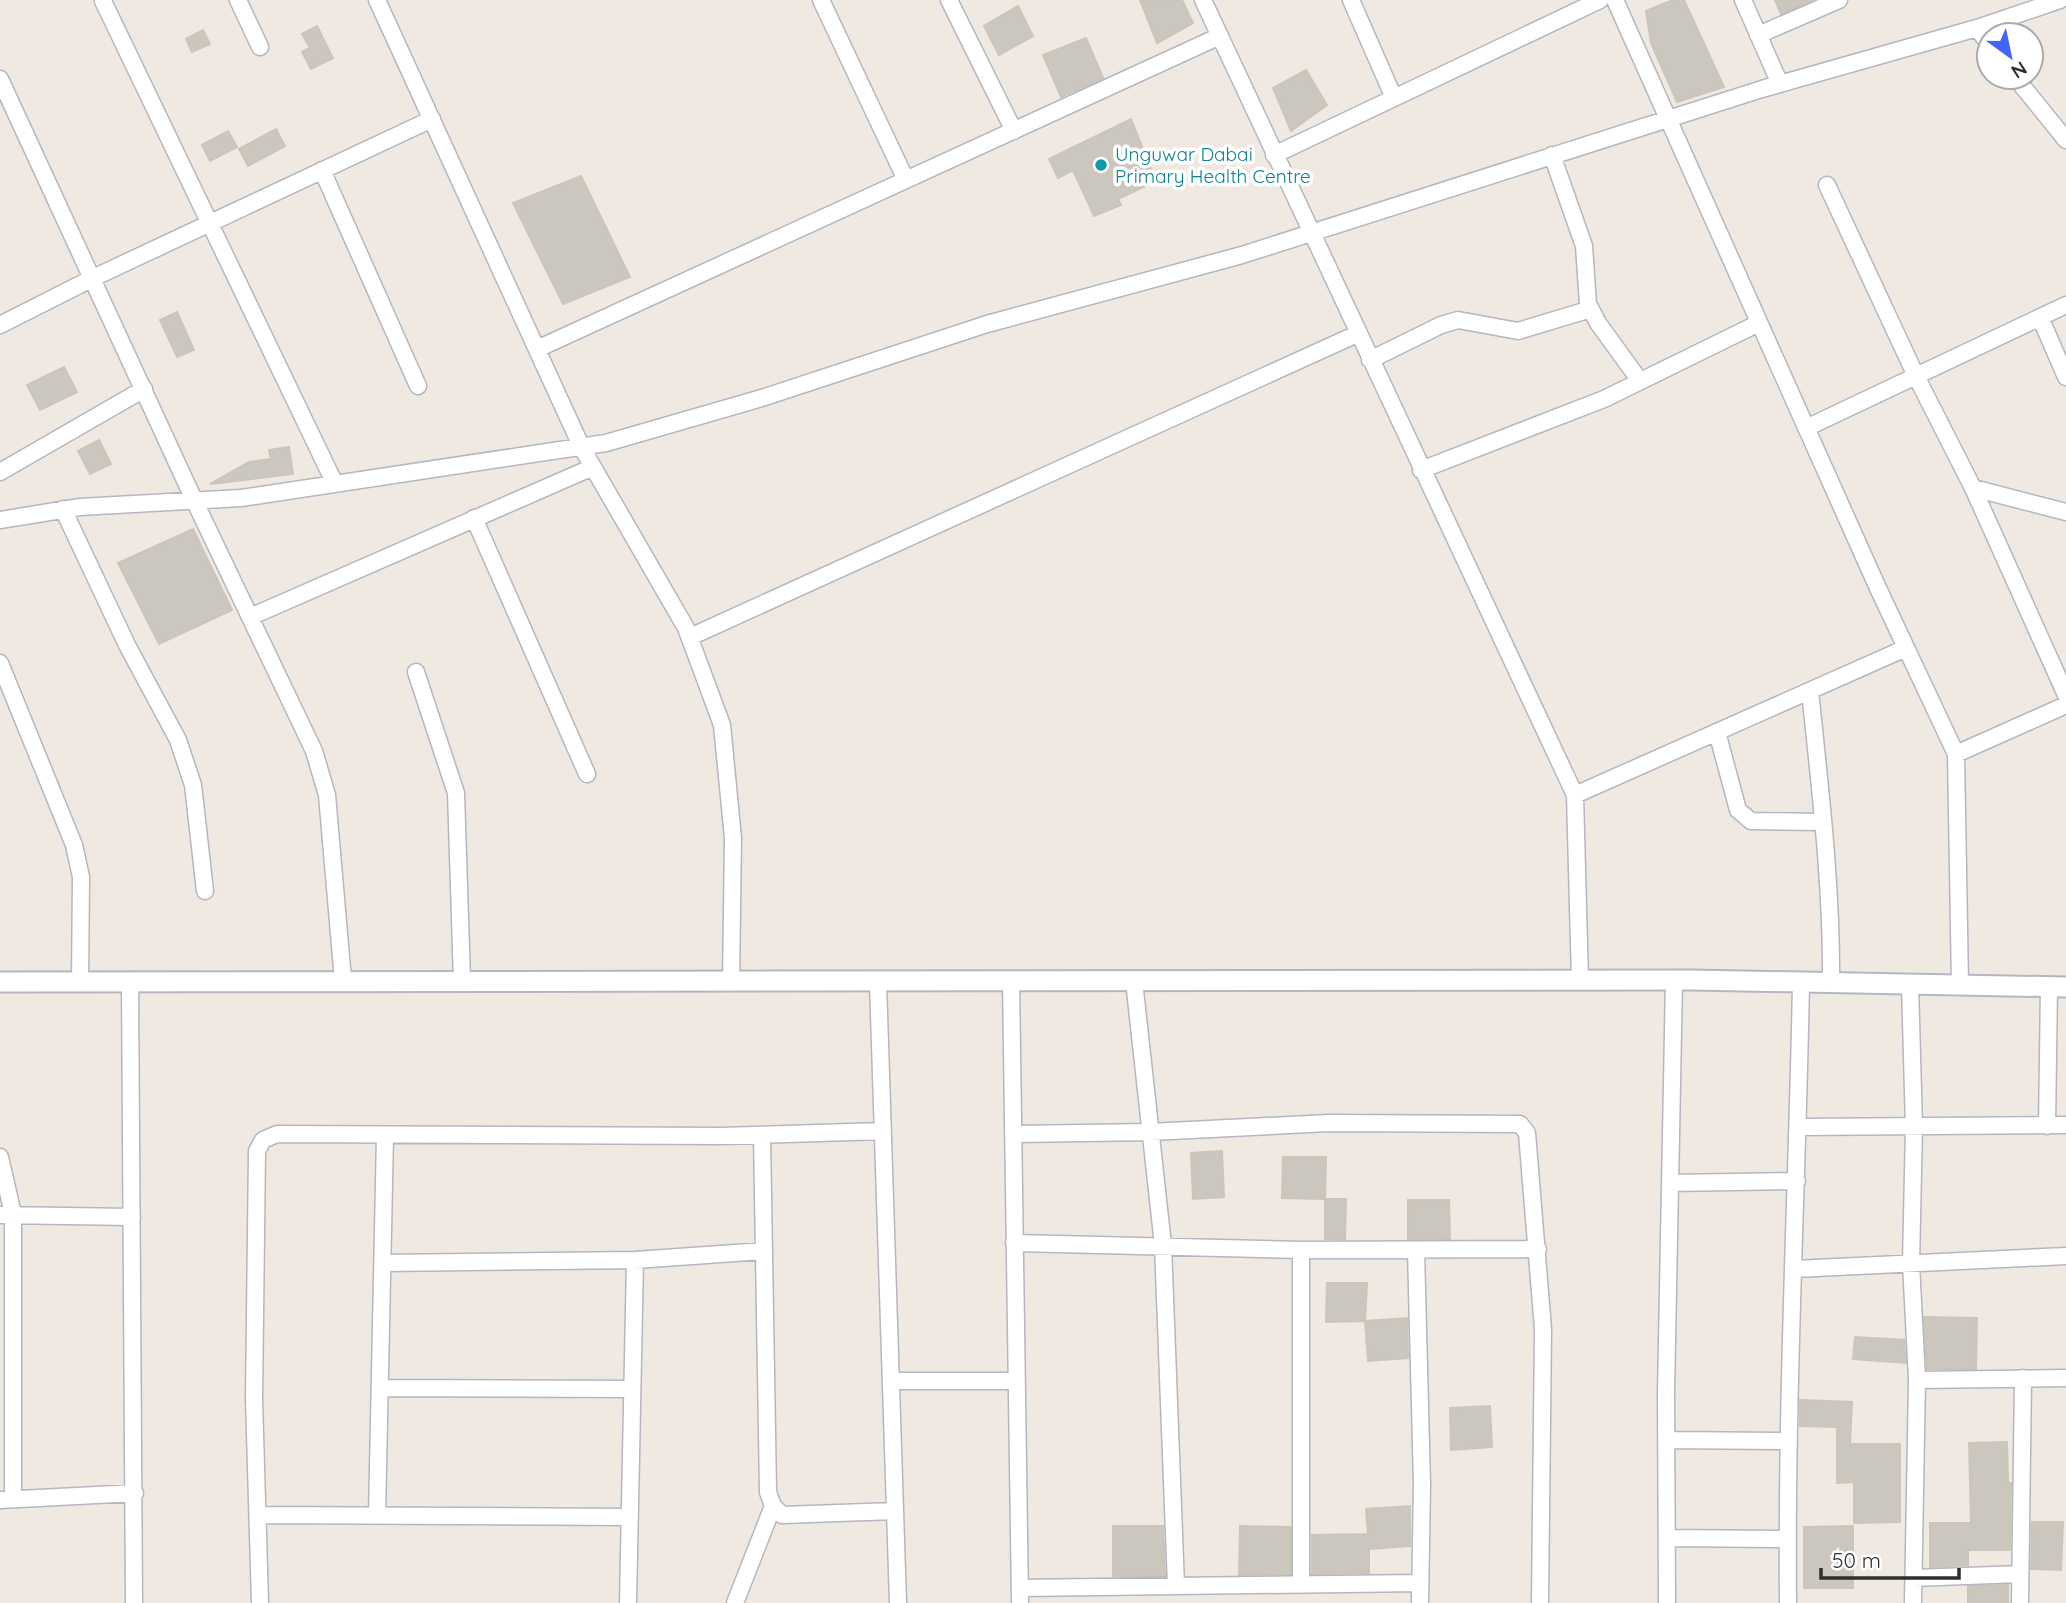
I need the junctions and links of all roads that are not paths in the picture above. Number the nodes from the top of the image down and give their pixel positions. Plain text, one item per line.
1 (239, 0) edge
2 (377, 0) edge
3 (821, 0) edge
4 (949, 0) edge
5 (1203, 0) edge
6 (1351, 0) edge
7 (1600, 0) edge
8 (1615, 0) edge
9 (1743, 0) edge
10 (1839, 0) edge
11 (2060, 0) edge
12 (103, 1) edge
13 (2029, 6) edge
14 (1994, 21) edge
15 (1975, 29) edge
16 (1758, 35) junction
17 (1220, 36) junction
18 (260, 47) dead end
19 (0, 79) edge
20 (1780, 84) junction
21 (2026, 91) edge
22 (1394, 98) junction
23 (1669, 118) junction
24 (432, 119) junction
25 (1014, 131) junction
26 (2066, 140) edge
27 (1273, 155) junction
28 (1552, 155) junction
29 (322, 170) junction
30 (906, 180) junction
31 (1827, 185) dead end
32 (209, 223) junction
33 (1310, 234) junction
34 (93, 278) junction
35 (2066, 305) edge
36 (1591, 309) junction
37 (2040, 317) junction
38 (1759, 323) junction
39 (0, 325) edge
40 (1357, 334) junction
41 (537, 349) junction
42 (1370, 360) junction
43 (1916, 376) junction
44 (2066, 377) edge
45 (1640, 381) junction
46 (418, 386) dead end
47 (144, 389) junction
48 (1806, 428) junction
49 (582, 448) junction
50 (593, 467) junction
51 (1421, 470) junction
52 (0, 472) edge
53 (335, 484) junction
54 (1973, 488) junction
55 (195, 502) junction
56 (63, 509) junction
57 (2066, 512) edge
58 (474, 517) junction
59 (0, 520) edge
60 (250, 617) junction
61 (690, 637) junction
62 (1906, 648) junction
63 (0, 663) edge
64 (416, 672) dead end
65 (1810, 691) junction
66 (2066, 695) edge
67 (2066, 705) edge
68 (1717, 732) junction
69 (1956, 754) junction
70 (587, 774) dead end
71 (1575, 795) junction
72 (1823, 822) junction
73 (205, 891) dead end
74 (343, 980) junction
75 (1674, 980) junction
76 (462, 981) junction
77 (1011, 981) junction
78 (1134, 981) junction
79 (1580, 981) junction
80 (0, 982) edge
81 (80, 982) junction
82 (130, 982) junction
83 (730, 982) junction
84 (878, 982) junction
85 (1801, 984) junction
86 (1831, 984) junction
87 (1910, 985) junction
88 (1960, 985) junction
89 (2057, 987) edge
90 (2066, 1125) edge
91 (1914, 1126) junction
92 (2047, 1126) junction
93 (1798, 1127) junction
94 (883, 1131) junction
95 (1150, 1132) junction
96 (1013, 1134) junction
97 (385, 1135) junction
98 (762, 1135) junction
99 (0, 1157) edge
100 (1797, 1181) junction
101 (1670, 1183) junction
102 (7, 1214) edge
103 (132, 1217) junction
104 (1014, 1243) junction
105 (1163, 1245) junction
106 (1538, 1248) junction
107 (1301, 1250) junction
108 (1416, 1250) junction
109 (764, 1251) junction
110 (2066, 1256) edge
111 (635, 1260) junction
112 (383, 1263) junction
113 (1911, 1264) junction
114 (1795, 1269) junction
115 (2023, 1378) junction
116 (2066, 1378) edge
117 (7, 1380) edge
118 (1917, 1380) junction
119 (891, 1381) junction
120 (1015, 1381) junction
121 (380, 1388) junction
122 (632, 1389) junction
123 (1666, 1440) junction
124 (1787, 1441) junction
125 (135, 1493) junction
126 (7, 1499) edge
127 (773, 1506) junction
128 (895, 1511) junction
129 (258, 1515) junction
130 (377, 1516) junction
131 (630, 1517) junction
132 (1667, 1538) junction
133 (1787, 1539) junction
134 (2020, 1574) junction
135 (1913, 1578) junction
136 (1420, 1583) junction
137 (1301, 1584) junction
138 (1177, 1586) junction
139 (1020, 1596) edge
140 (134, 1603) edge
141 (260, 1603) edge
142 (628, 1603) edge
143 (735, 1603) edge
144 (898, 1603) edge
145 (1420, 1603) edge
146 (1540, 1603) edge
147 (1667, 1603) edge
148 (1788, 1603) edge
149 (1913, 1603) edge
150 (2020, 1603) edge

1 - 18 street
2 - 24 street
3 - 30 street
4 - 25 street
5 - 17 street
6 - 22 street
7 - 22 street
8 - 23 street
9 - 16 street
10 - 16 street
11 - 13 street
12 - 32 street
13 - 14 street
15 - 20 street
16 - 20 street
17 - 25 street
17 - 27 street
19 - 34 street
20 - 23 street
21 - 26 street
22 - 27 street
23 - 28 street
23 - 38 street
24 - 29 street
24 - 41 street
25 - 30 street
27 - 33 street
28 - 33 street
28 - 36 street
29 - 32 street
29 - 46 street
30 - 41 street
31 - 43 street
32 - 34 street
32 - 53 street
33 - 40 street
33 - 49 street
34 - 39 street
34 - 47 street
35 - 37 street
36 - 42 street
36 - 45 street
37 - 43 street
37 - 44 street
38 - 45 street
38 - 48 street
40 - 42 street
40 - 61 street
41 - 49 street
42 - 51 street
43 - 48 street
43 - 54 street
45 - 51 street
47 - 52 street
47 - 55 street
48 - 62 street
49 - 50 street
49 - 53 street
50 - 58 street
50 - 61 street
51 - 71 street
53 - 55 street
54 - 57 street
54 - 66 street
55 - 56 street
55 - 60 street
56 - 59 street
56 - 73 street
58 - 60 street
58 - 70 street
60 - 74 street
61 - 83 street
62 - 65 street
62 - 69 street
63 - 81 street
64 - 76 street
65 - 68 street
65 - 72 street
67 - 69 street
68 - 71 street
68 - 72 street
69 - 88 street
71 - 79 street
72 - 86 street
74 - 76 street
74 - 82 street
75 - 79 street
75 - 85 street
75 - 101 street
76 - 83 street
77 - 78 street
77 - 84 street
77 - 96 street
78 - 79 street
78 - 95 street
80 - 81 street
81 - 82 street
82 - 103 street
83 - 84 street
84 - 94 street
85 - 86 street
85 - 93 street
86 - 87 street
87 - 88 street
87 - 91 street
88 - 89 street
89 - 92 street
90 - 92 street
91 - 92 street
91 - 93 street
91 - 113 street
93 - 100 street
94 - 98 street
94 - 119 street
95 - 96 street
95 - 105 street
95 - 106 street
96 - 104 street
97 - 98 street
97 - 112 street
97 - 129 street
98 - 109 street
99 - 102 street
100 - 101 street
100 - 114 street
101 - 123 street
102 - 103 street
102 - 117 street
103 - 125 street
104 - 105 street
104 - 120 street
105 - 107 street
105 - 138 street
106 - 108 street
106 - 146 street
107 - 108 street
107 - 137 street
108 - 136 street
109 - 111 street
109 - 127 street
110 - 113 street
111 - 112 street
111 - 122 street
112 - 121 street
113 - 114 street
113 - 118 street
114 - 124 street
115 - 116 street
115 - 118 street
115 - 134 street
117 - 126 street
118 - 135 street
119 - 120 street
119 - 128 street
120 - 139 street
121 - 122 street
121 - 130 street
122 - 131 street
123 - 124 street
123 - 132 street
124 - 133 street
125 - 126 street
125 - 140 street
127 - 128 street
127 - 143 street
128 - 144 street
129 - 130 street
129 - 141 street
130 - 131 street
131 - 142 street
132 - 133 street
132 - 147 street
133 - 148 street
134 - 135 street
134 - 150 street
135 - 149 street
136 - 137 street
136 - 145 street
137 - 138 street
138 - 139 street

